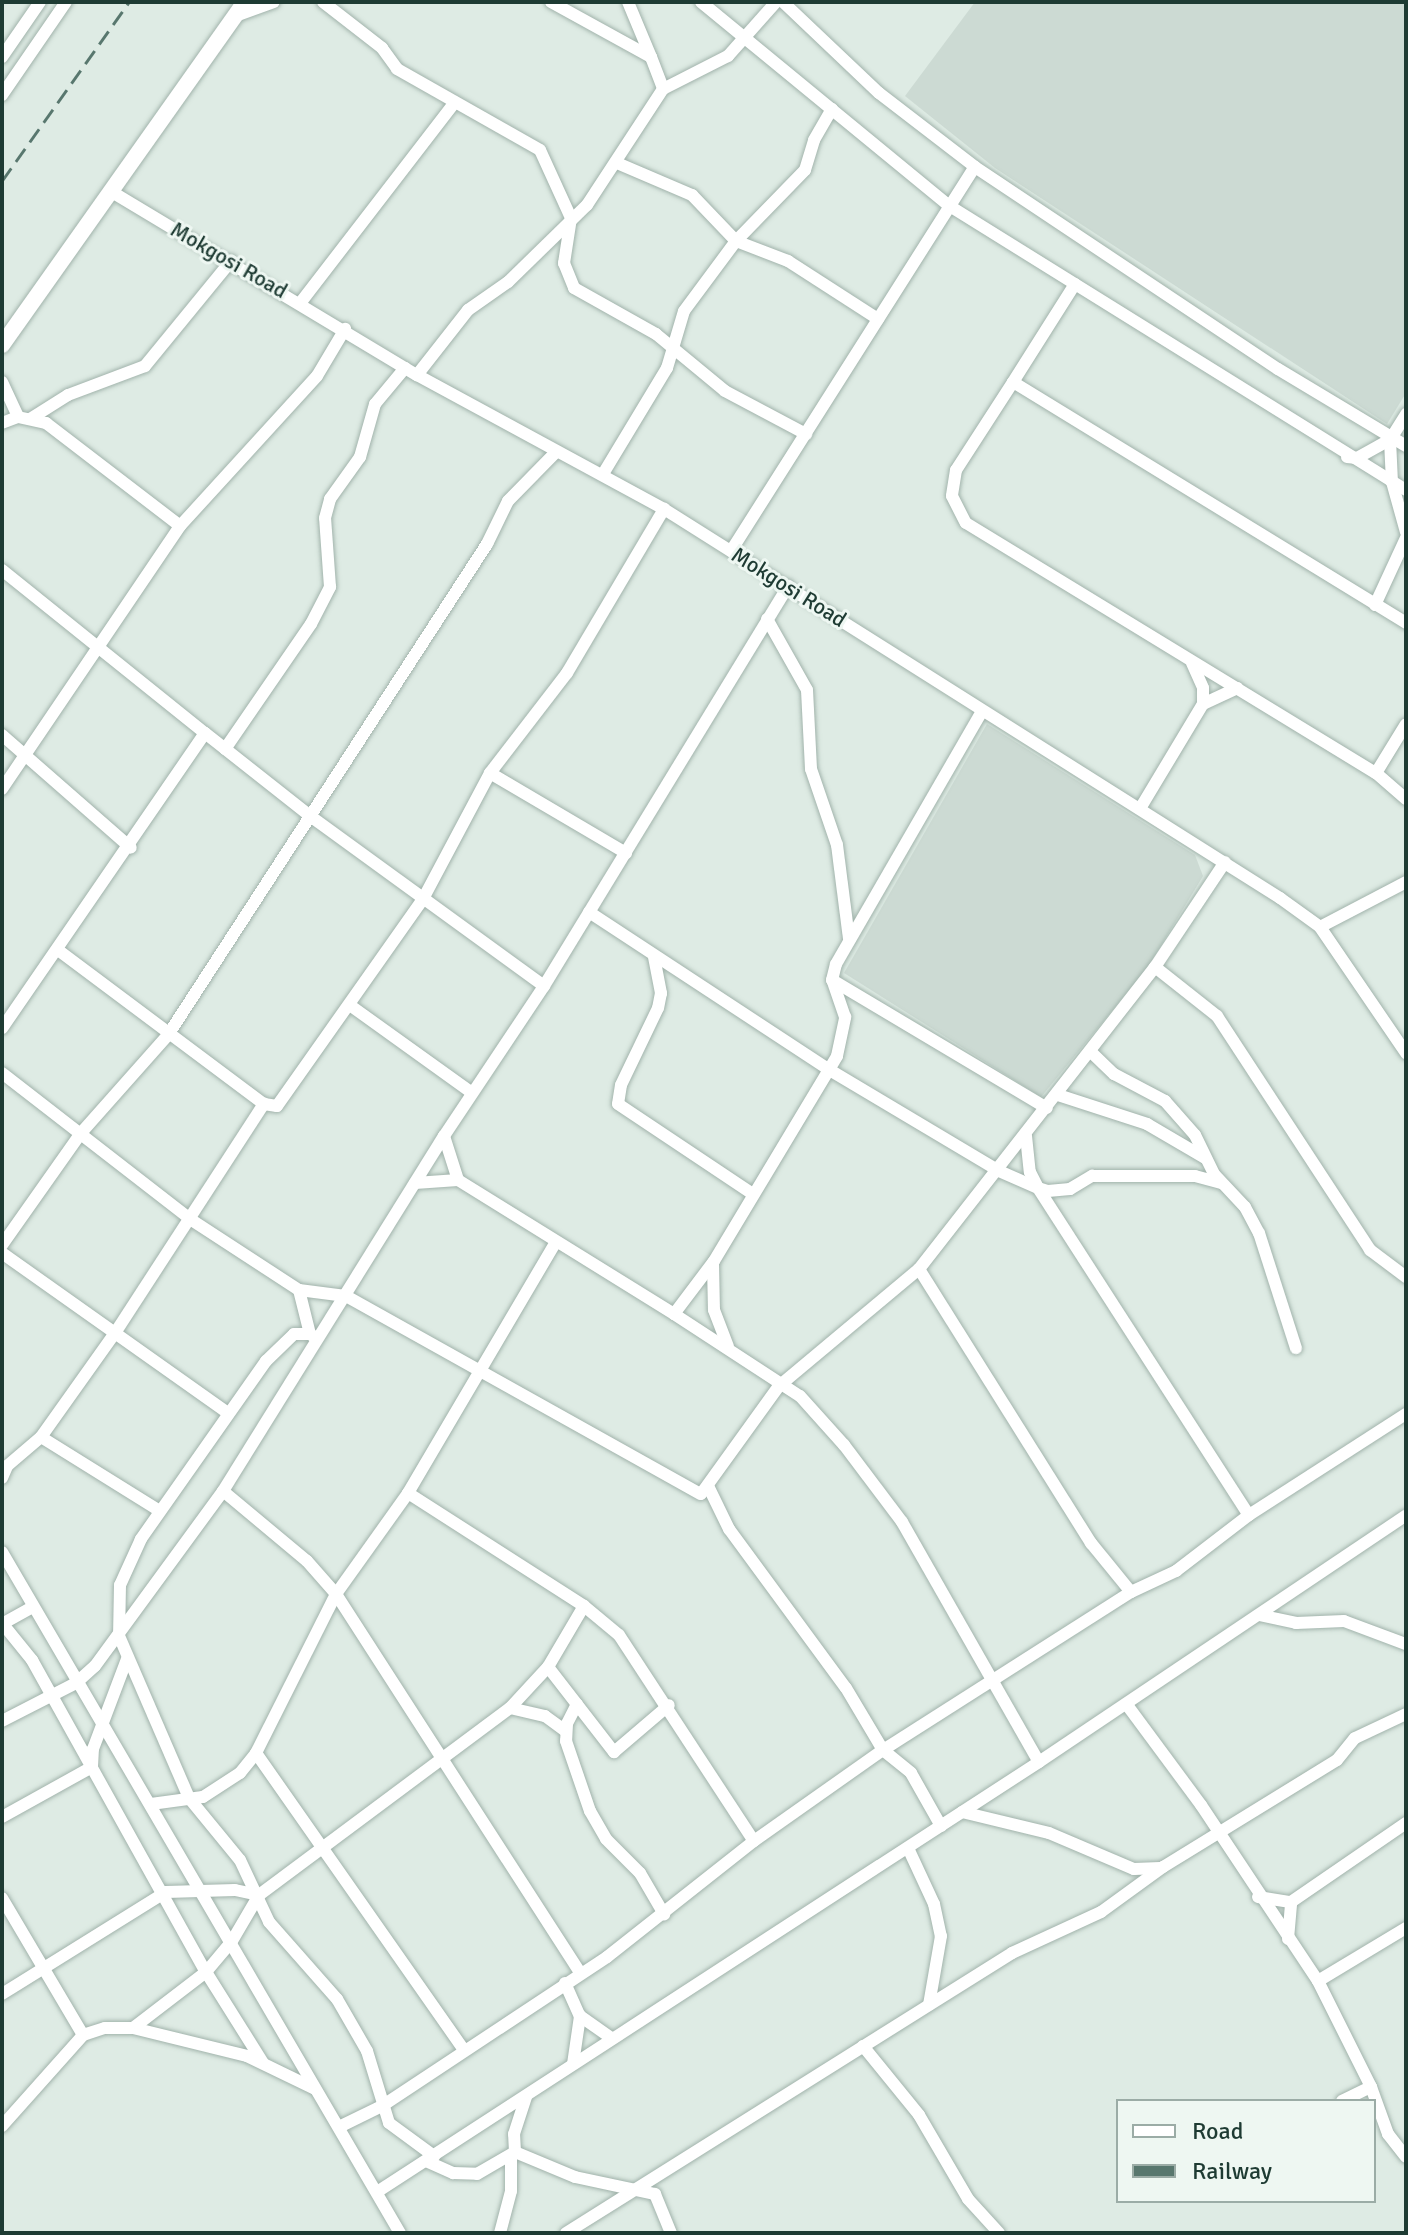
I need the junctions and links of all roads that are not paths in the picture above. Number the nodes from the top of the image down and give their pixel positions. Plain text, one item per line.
1 (40, 2) edge
2 (66, 2) edge
3 (274, 2) edge
4 (323, 2) edge
5 (551, 2) edge
6 (628, 2) edge
7 (701, 2) edge
8 (776, 2) edge
9 (783, 2) edge
10 (240, 9) edge
11 (747, 38) junction
12 (2, 57) edge
13 (651, 57) junction
14 (663, 89) junction
15 (2, 95) edge
16 (455, 102) junction
17 (832, 109) junction
18 (617, 163) junction
19 (975, 167) junction
20 (112, 192) junction
21 (948, 205) junction
22 (571, 218) junction
23 (736, 241) junction
24 (231, 261) junction
25 (1075, 284) junction
26 (301, 302) junction
27 (878, 319) junction
28 (345, 329) junction
29 (2, 345) edge
30 (672, 346) junction
31 (405, 368) junction
32 (417, 375) junction
33 (2, 382) edge
34 (1013, 382) junction
35 (1406, 414) edge
36 (24, 418) junction
37 (2, 423) edge
38 (806, 434) junction
39 (1390, 440) junction
40 (1406, 446) edge
41 (556, 452) junction
42 (1344, 456) junction
43 (603, 474) junction
44 (1392, 482) junction
45 (1406, 490) edge
46 (664, 509) junction
47 (180, 526) junction
48 (1406, 535) edge
49 (731, 551) junction
50 (2, 570) edge
51 (788, 586) junction
52 (1375, 605) junction
53 (767, 619) junction
54 (1406, 623) edge
55 (100, 647) junction
56 (1192, 663) junction
57 (1237, 688) junction
58 (1203, 704) junction
59 (982, 711) junction
60 (1406, 724) edge
61 (205, 733) junction
62 (2, 735) edge
63 (225, 749) junction
64 (24, 759) junction
65 (490, 773) junction
66 (1376, 773) junction
67 (2, 789) edge
68 (1406, 799) edge
69 (1141, 807) junction
70 (310, 816) junction
71 (131, 848) junction
72 (626, 853) junction
73 (1225, 862) junction
74 (1406, 882) edge
75 (423, 899) junction
76 (589, 912) junction
77 (1320, 927) junction
78 (849, 939) junction
79 (58, 950) junction
80 (654, 957) junction
81 (1155, 967) junction
82 (832, 980) junction
83 (544, 986) junction
84 (351, 1006) junction
85 (2, 1028) edge
86 (168, 1035) junction
87 (1091, 1052) junction
88 (1406, 1053) edge
89 (828, 1069) junction
90 (2, 1073) edge
91 (472, 1093) junction
92 (1058, 1095) junction
93 (264, 1104) junction
94 (1047, 1108) junction
95 (81, 1133) junction
96 (444, 1136) junction
97 (1026, 1136) junction
98 (1206, 1159) junction
99 (999, 1171) junction
100 (458, 1180) junction
101 (415, 1183) junction
102 (1221, 1183) junction
103 (1038, 1188) junction
104 (753, 1194) junction
105 (190, 1219) junction
106 (556, 1242) junction
107 (2, 1245) edge
108 (2, 1253) edge
109 (714, 1261) junction
110 (919, 1269) junction
111 (1406, 1277) edge
112 (299, 1290) junction
113 (346, 1296) junction
114 (674, 1314) junction
115 (117, 1330) junction
116 (313, 1336) junction
117 (729, 1347) junction
118 (1296, 1348) dead end
119 (483, 1373) junction
120 (779, 1386) junction
121 (228, 1413) junction
122 (1406, 1414) edge
123 (41, 1437) junction
124 (3, 1469) edge
125 (709, 1488) junction
126 (223, 1491) junction
127 (408, 1493) junction
128 (160, 1511) junction
129 (1249, 1515) junction
130 (1406, 1515) edge
131 (2, 1552) edge
132 (1131, 1592) junction
133 (336, 1594) junction
134 (584, 1606) junction
135 (33, 1607) junction
136 (1259, 1615) junction
137 (2, 1624) edge
138 (119, 1636) junction
139 (1406, 1644) edge
140 (127, 1659) junction
141 (548, 1667) junction
142 (994, 1679) junction
143 (76, 1683) junction
144 (50, 1693) junction
145 (577, 1704) junction
146 (669, 1705) junction
147 (1127, 1705) junction
148 (510, 1708) junction
149 (1406, 1714) edge
150 (2, 1721) edge
151 (103, 1727) junction
152 (566, 1731) junction
153 (883, 1750) junction
154 (256, 1753) junction
155 (443, 1761) junction
156 (1039, 1762) junction
157 (92, 1767) junction
158 (189, 1798) junction
159 (151, 1804) junction
160 (962, 1812) junction
161 (2, 1817) edge
162 (1406, 1823) edge
163 (941, 1826) junction
164 (1217, 1835) junction
165 (754, 1841) junction
166 (324, 1846) junction
167 (908, 1848) junction
168 (1163, 1867) junction
169 (166, 1892) junction
170 (202, 1893) junction
171 (259, 1895) junction
172 (1258, 1897) junction
173 (2, 1898) edge
174 (1291, 1902) junction
175 (664, 1914) junction
176 (1406, 1928) edge
177 (1289, 1940) junction
178 (232, 1941) junction
179 (46, 1968) junction
180 (206, 1972) junction
181 (580, 1973) junction
182 (1318, 1981) junction
183 (565, 1983) junction
184 (2, 1994) edge
185 (929, 2005) junction
186 (580, 2016) junction
187 (133, 2028) junction
188 (83, 2035) junction
189 (611, 2038) junction
190 (863, 2046) junction
191 (464, 2050) junction
192 (263, 2063) junction
193 (573, 2064) junction
194 (1371, 2087) junction
195 (317, 2091) junction
196 (526, 2096) junction
197 (1346, 2099) edge
198 (1375, 2099) edge
199 (1376, 2101) edge
200 (382, 2106) junction
201 (2, 2126) edge
202 (339, 2127) junction
203 (513, 2154) junction
204 (1406, 2157) edge
205 (430, 2159) junction
206 (640, 2190) junction
207 (377, 2192) junction
208 (400, 2233) edge
209 (500, 2233) edge
210 (566, 2233) edge
211 (671, 2233) edge
212 (999, 2233) edge

1 - 12 street
2 - 15 street
3 - 10 street
4 - 16 street
5 - 13 street
6 - 13 street
7 - 11 street
8 - 11 street
9 - 19 street
10 - 20 street
11 - 14 street
11 - 17 street
13 - 14 street
14 - 18 street
16 - 22 street
16 - 26 street
17 - 21 street
17 - 23 street
18 - 22 street
18 - 23 street
19 - 21 street
19 - 39 street
20 - 24 street, Mokgosi Road
20 - 29 street
21 - 25 street
21 - 27 street
22 - 30 street
22 - 32 street
23 - 27 street
23 - 30 street
24 - 26 street, Mokgosi Road
24 - 36 street
25 - 34 street
25 - 42 street
26 - 28 street, Mokgosi Road
27 - 38 street
28 - 31 street, Mokgosi Road
28 - 47 street
30 - 38 street
30 - 43 street
31 - 32 street, Mokgosi Road
31 - 63 street
32 - 41 street, Mokgosi Road
33 - 36 street
34 - 52 street
34 - 56 street
35 - 39 street
36 - 37 street
36 - 47 street
38 - 49 street
39 - 40 street
39 - 42 street
39 - 44 street
41 - 43 street, Mokgosi Road
41 - 70 street
42 - 44 street
43 - 46 street, Mokgosi Road
44 - 45 street
44 - 48 street
46 - 49 street, Mokgosi Road
46 - 65 street
47 - 55 street
48 - 52 street
49 - 51 street, Mokgosi Road
50 - 55 street
51 - 53 street
51 - 59 street, Mokgosi Road
52 - 54 street
53 - 72 street
53 - 78 street
55 - 61 street
55 - 64 street
56 - 57 street
56 - 58 street
57 - 58 street
57 - 66 street
58 - 69 street
59 - 69 street, Mokgosi Road
59 - 78 street
60 - 66 street
61 - 63 street
61 - 71 street
62 - 64 street
63 - 70 street
64 - 67 street
64 - 71 street
65 - 72 street
65 - 75 street
66 - 68 street
69 - 73 street, Mokgosi Road
70 - 75 street
70 - 86 street
71 - 79 street
72 - 76 street
73 - 77 street, Mokgosi Road
73 - 81 street
74 - 77 street
75 - 83 street
75 - 84 street
76 - 80 street
76 - 83 street
77 - 88 street, Mokgosi Road
78 - 82 street
79 - 85 street
79 - 86 street
80 - 89 street
80 - 104 street
81 - 87 street
81 - 111 street
82 - 89 street
82 - 94 street
83 - 91 street
84 - 91 street
84 - 93 street
86 - 93 street
86 - 95 street
87 - 92 street
87 - 98 street
89 - 99 street
89 - 104 street
90 - 95 street
91 - 96 street
92 - 94 street
92 - 98 street
93 - 105 street
94 - 97 street
95 - 105 street
95 - 107 street
96 - 100 street
96 - 101 street
97 - 99 street
97 - 103 street
98 - 102 street
99 - 103 street
99 - 110 street
100 - 101 street
100 - 106 street
101 - 113 street
102 - 103 street
102 - 118 street
103 - 129 street
104 - 109 street
105 - 112 street
105 - 115 street
106 - 114 street
106 - 119 street
108 - 115 street
109 - 114 street
109 - 117 street
110 - 120 street
110 - 132 street
112 - 113 street
112 - 116 street
113 - 116 street
113 - 119 street
114 - 117 street
115 - 121 street
115 - 123 street
116 - 121 street
116 - 126 street
117 - 120 street
119 - 125 street
119 - 127 street
120 - 125 street
120 - 142 street
121 - 128 street
122 - 129 street
123 - 124 street
123 - 128 street
125 - 153 street
126 - 133 street
126 - 138 street
127 - 133 street
127 - 134 street
128 - 138 street
129 - 132 street
130 - 136 street
131 - 135 street
132 - 142 street
133 - 154 street
133 - 155 street
134 - 141 street
134 - 146 street
135 - 137 street
135 - 143 street
136 - 139 street
136 - 147 street
137 - 144 street
138 - 140 street
138 - 143 street
140 - 151 street
140 - 158 street
141 - 145 street
141 - 148 street
142 - 153 street
142 - 156 street
143 - 144 street
143 - 151 street
144 - 150 street
144 - 157 street
145 - 146 street
145 - 152 street
146 - 165 street
147 - 156 street
147 - 164 street
148 - 152 street
148 - 155 street
149 - 164 street
151 - 157 street
151 - 159 street
152 - 175 street
153 - 163 street
153 - 165 street
154 - 158 street
154 - 166 street
155 - 166 street
155 - 181 street
156 - 160 street
157 - 161 street
157 - 169 street
158 - 159 street
158 - 171 street
159 - 170 street
160 - 163 street
160 - 168 street
162 - 174 street
163 - 167 street
164 - 168 street
164 - 172 street
165 - 175 street
166 - 171 street
166 - 191 street
167 - 185 street
167 - 189 street
168 - 185 street
169 - 170 street
169 - 179 street
169 - 180 street
170 - 171 street
170 - 178 street
171 - 178 street
171 - 200 street
172 - 174 street
172 - 177 street
173 - 179 street
174 - 177 street
175 - 181 street
176 - 182 street
177 - 182 street
178 - 180 street
178 - 195 street
179 - 184 street
179 - 188 street
180 - 187 street
180 - 192 street
181 - 183 street
182 - 194 street
183 - 186 street
183 - 191 street
185 - 190 street
186 - 189 street
186 - 193 street
187 - 188 street
187 - 192 street
188 - 201 street
189 - 193 street
190 - 206 street
190 - 212 street
191 - 200 street
192 - 195 street
193 - 196 street
194 - 197 street
194 - 198 street
195 - 202 street
196 - 203 street
196 - 205 street
199 - 204 street
200 - 202 street
200 - 205 street
202 - 207 street
203 - 205 street
203 - 206 street
203 - 209 street
205 - 207 street
206 - 210 street
206 - 211 street
207 - 208 street

